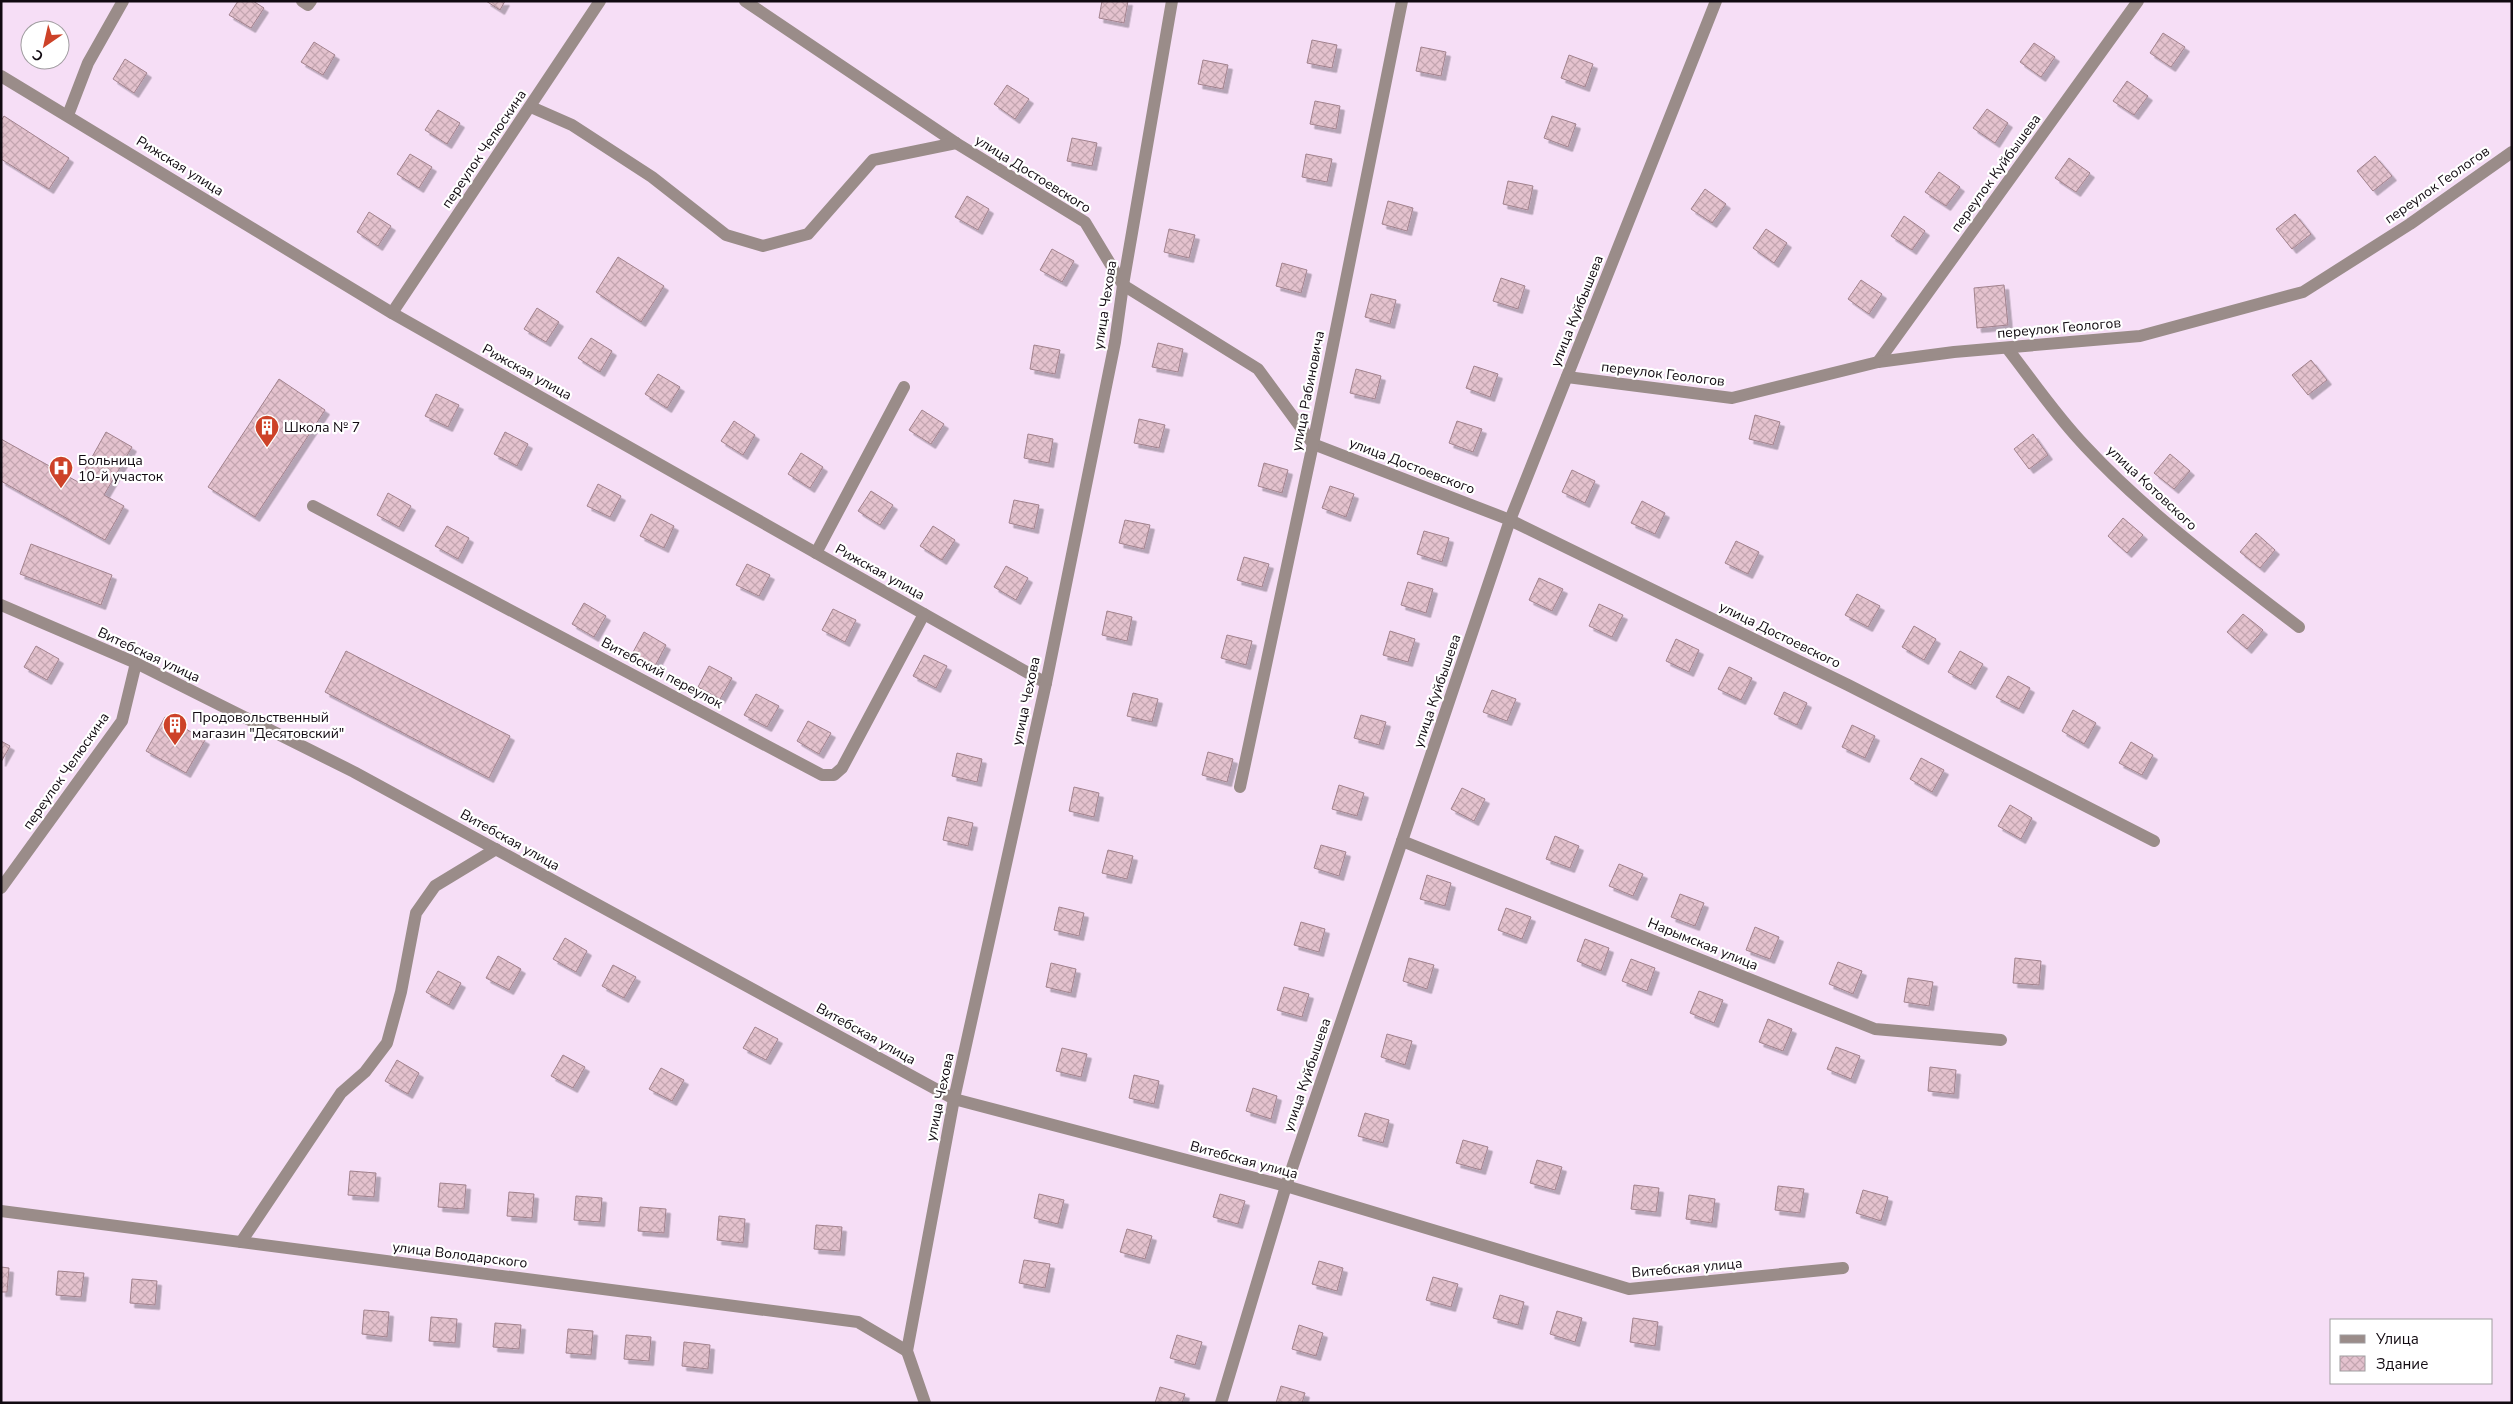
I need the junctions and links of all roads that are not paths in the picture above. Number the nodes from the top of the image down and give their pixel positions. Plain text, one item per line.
1 (124, 1) edge
2 (302, 1) edge
3 (311, 1) edge
4 (600, 1) edge
5 (745, 1) edge
6 (1172, 1) edge
7 (1402, 1) edge
8 (1716, 1) edge
9 (2138, 1) edge
10 (1, 76) edge
11 (531, 107) junction
12 (68, 115) junction
13 (956, 143) junction
14 (2512, 152) edge
15 (1123, 285) junction
16 (392, 313) junction
17 (2007, 348) junction
18 (1878, 362) junction
19 (1567, 377) junction
20 (904, 387) dead end
21 (1313, 444) junction
22 (314, 506) dead end
23 (1510, 520) junction
24 (816, 552) junction
25 (1, 605) edge
26 (924, 614) junction
27 (2299, 627) dead end
28 (136, 663) junction
29 (1046, 682) junction
30 (1240, 787) dead end
31 (1402, 841) junction
32 (2154, 841) dead end
33 (496, 849) junction
34 (1, 888) edge
35 (2002, 1040) dead end
36 (954, 1100) junction
37 (1286, 1186) junction
38 (1, 1211) edge
39 (241, 1242) junction
40 (1843, 1268) dead end
41 (906, 1351) junction
42 (925, 1403) edge
43 (1221, 1403) edge

1 - 12 street
2 - 3 street
4 - 11 street, переулок Челюскина
5 - 13 street, улица Достоевского
6 - 15 street, улица Чехова
7 - 21 street, улица Рабиновича
8 - 19 street, улица Куйбышева
9 - 18 street, переулок Куйбышева
10 - 12 street, Рижская улица
11 - 13 street
11 - 16 street, переулок Челюскина
12 - 16 street, Рижская улица
13 - 15 street, улица Достоевского
14 - 17 street, переулок Геологов
15 - 21 street, улица Достоевского
15 - 29 street, улица Чехова
16 - 24 street, Рижская улица
17 - 18 street, переулок Геологов
17 - 27 street, улица Котовского
18 - 19 street, переулок Геологов
19 - 23 street, улица Куйбышева
20 - 24 street
21 - 23 street, улица Достоевского
21 - 30 street, улица Рабиновича
22 - 26 street, Витебский переулок
23 - 31 street, улица Куйбышева
23 - 32 street, улица Достоевского
24 - 26 street, Рижская улица
25 - 28 street, Витебская улица
26 - 29 street, Рижская улица
28 - 33 street, Витебская улица
28 - 34 street, переулок Челюскина
29 - 36 street, улица Чехова
31 - 35 street, Нарымская улица
31 - 37 street, улица Куйбышева
33 - 36 street, Витебская улица
33 - 39 street
36 - 37 street, Витебская улица
36 - 41 street, улица Чехова
37 - 40 street, Витебская улица
37 - 43 street, улица Куйбышева
38 - 39 street, улица Володарского
39 - 41 street, улица Володарского
41 - 42 street

